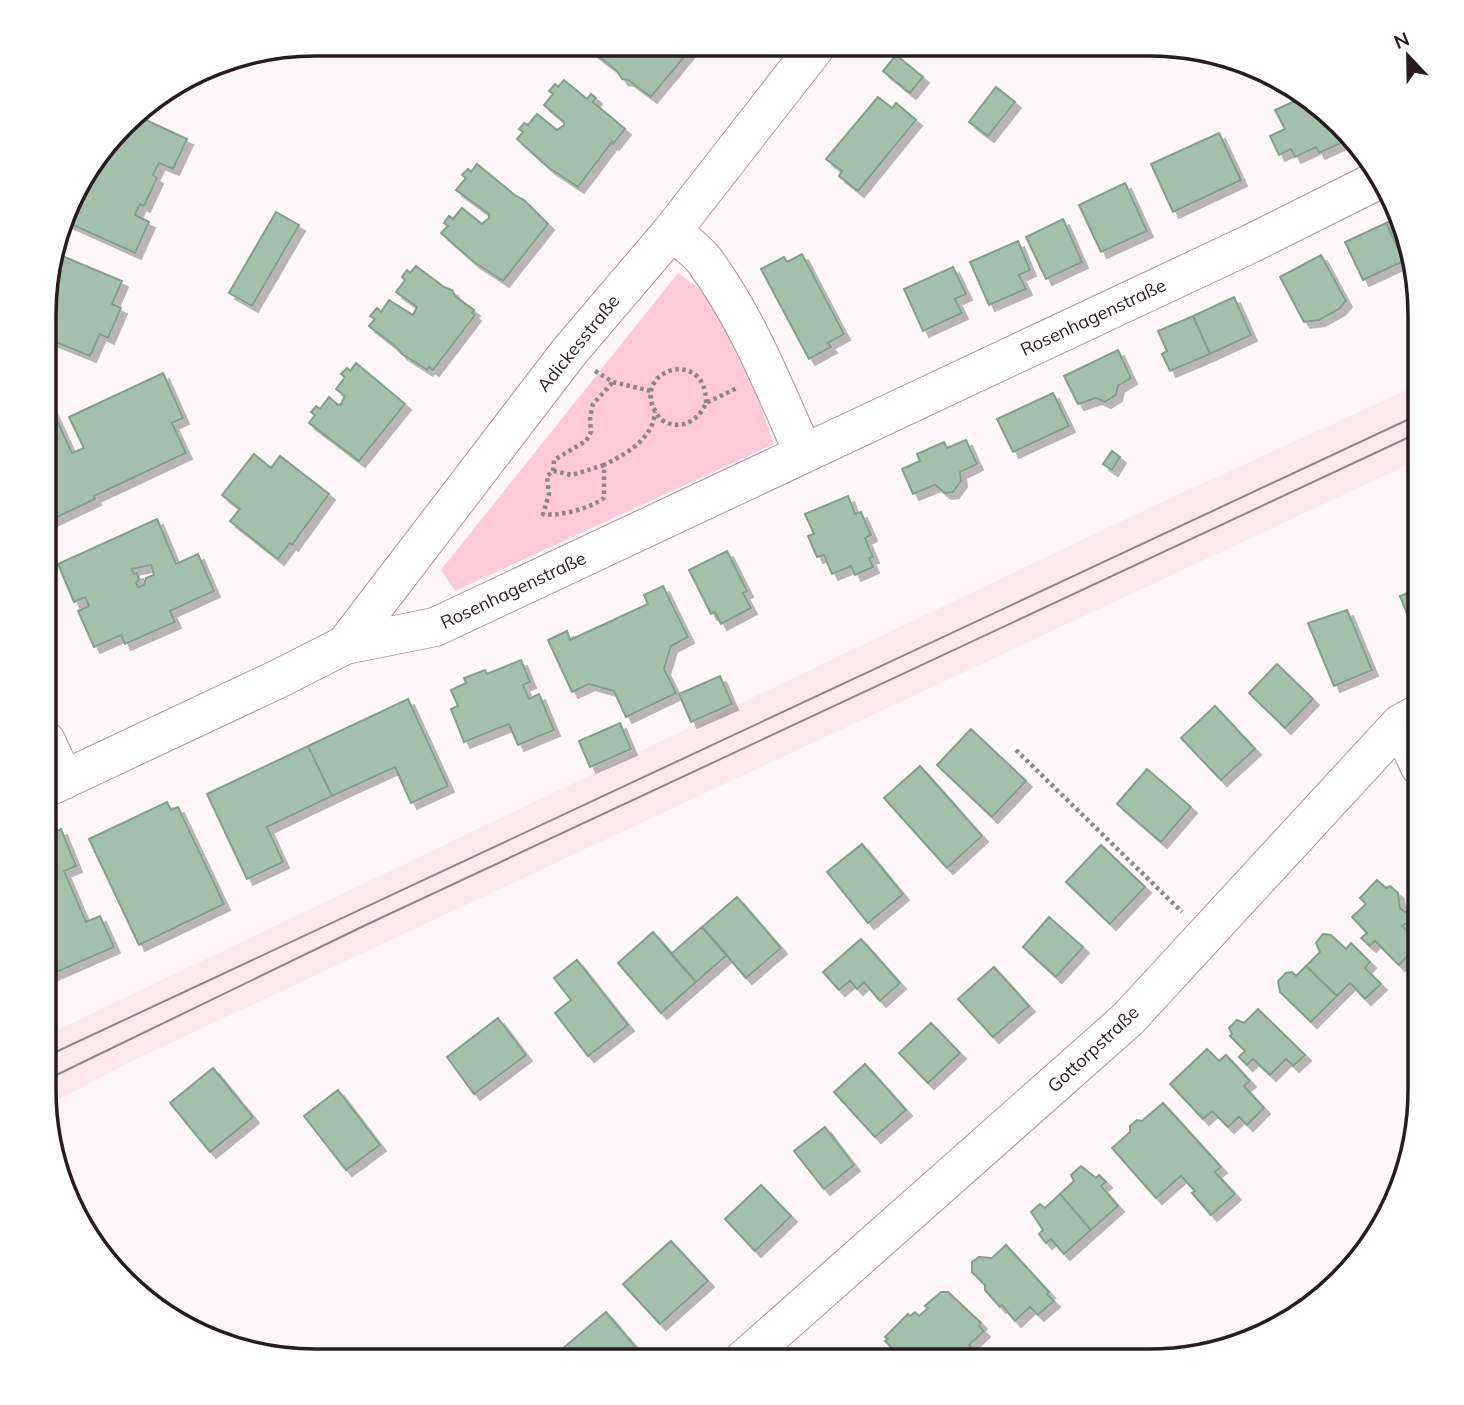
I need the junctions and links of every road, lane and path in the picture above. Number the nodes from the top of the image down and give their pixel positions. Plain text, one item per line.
1 (808, 56) edge
2 (1372, 183) edge
3 (671, 231) junction
4 (569, 352) junction
5 (613, 382) junction
6 (740, 386) dead end
7 (651, 391) junction
8 (706, 403) junction
9 (655, 412) junction
10 (803, 452) junction
11 (604, 465) junction
12 (554, 471) junction
13 (345, 645) junction
14 (1408, 721) edge
15 (1016, 750) dead end
16 (56, 784) edge
17 (1187, 917) dead end
18 (756, 1349) edge

1 - 3 street, Adickesstraße
2 - 10 street, Rosenhagenstraße
3 - 4 street, Adickesstraße
3 - 10 street
4 - 5 path
4 - 13 street, Adickesstraße
5 - 7 path
5 - 12 path
6 - 8 path
7 - 8 path
7 - 9 path
8 - 9 path
9 - 11 path
10 - 13 street, Rosenhagenstraße
11 - 12 path
11 - 12 path
13 - 16 street, Rosenhagenstraße
14 - 18 street, Gottorpstraße
15 - 17 path

